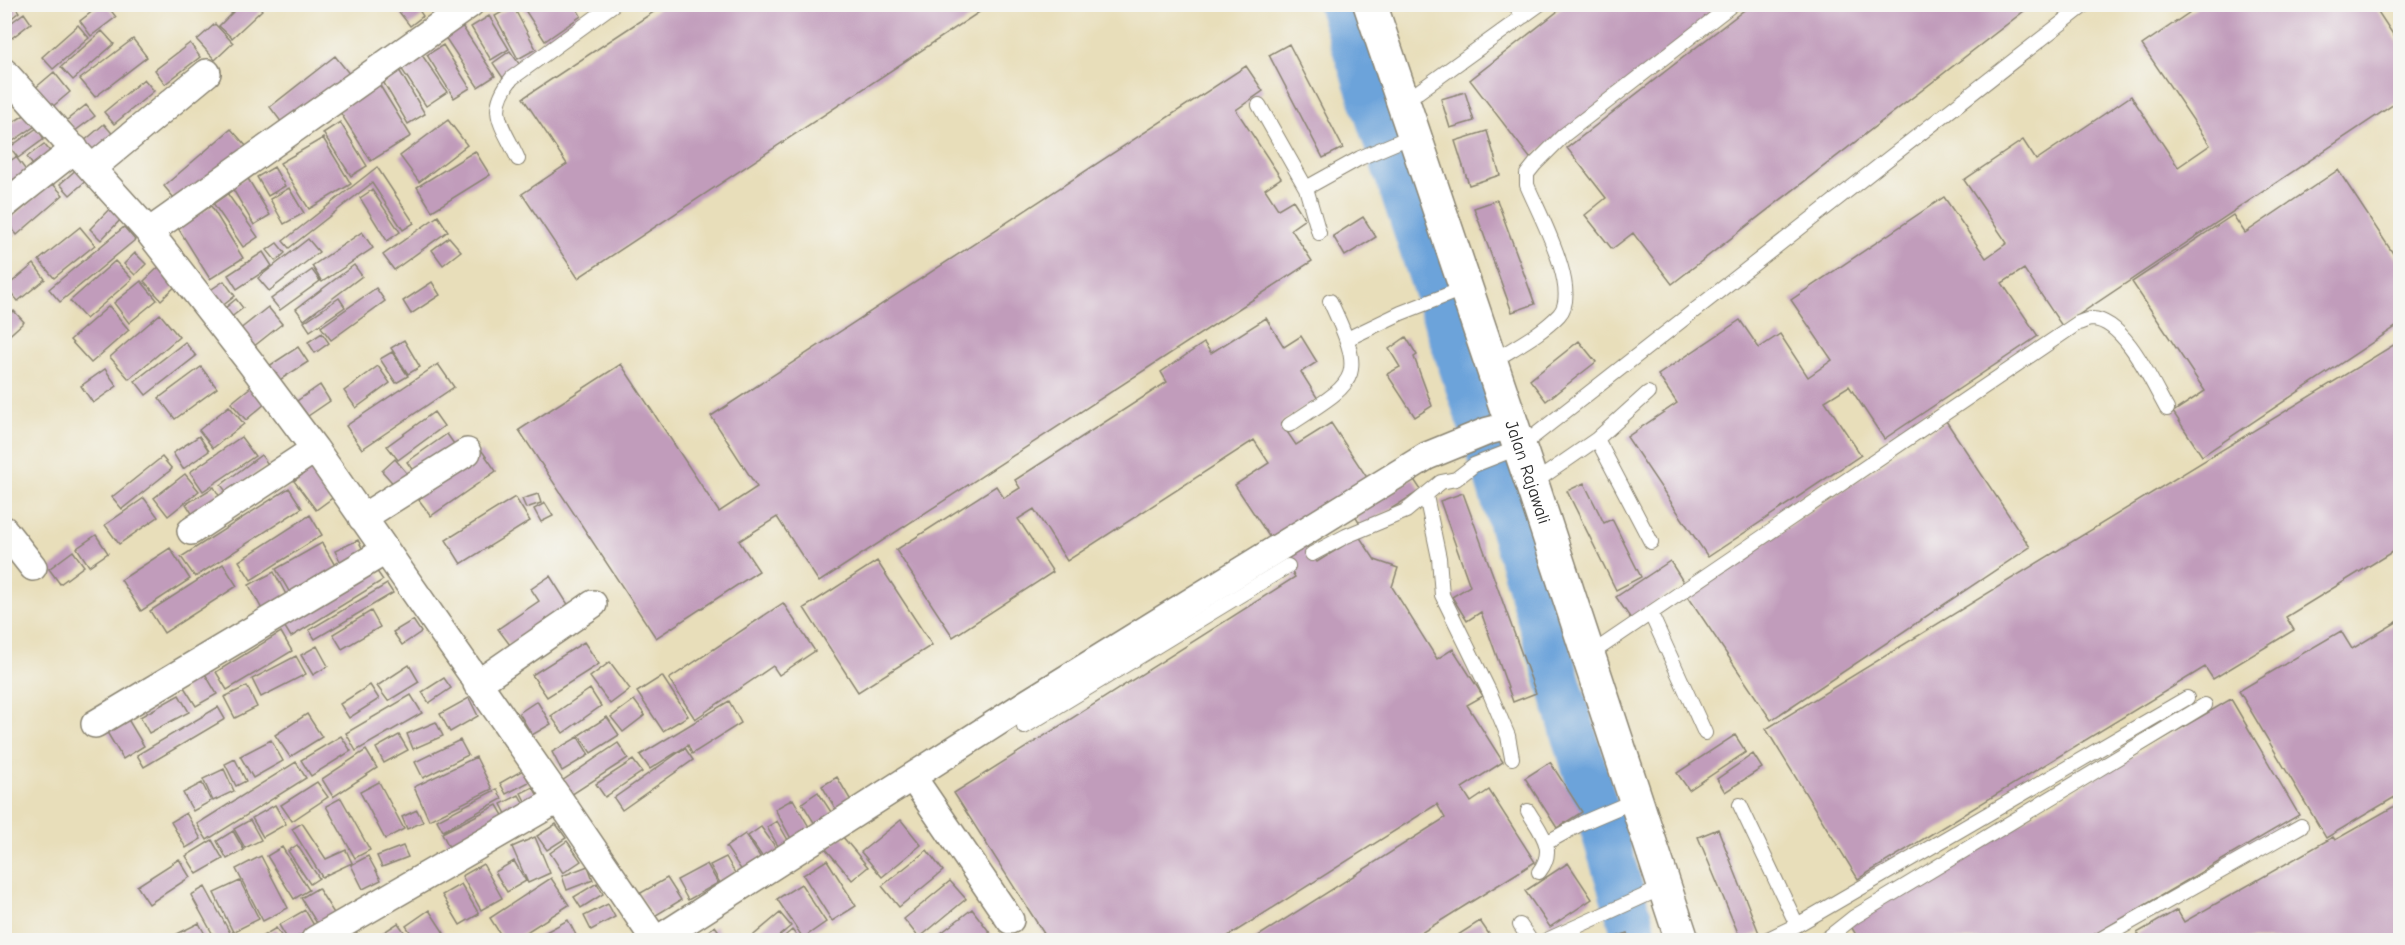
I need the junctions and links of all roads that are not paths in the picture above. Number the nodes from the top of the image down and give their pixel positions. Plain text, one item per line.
1 (470, 4) edge
2 (614, 4) edge
3 (1370, 4) edge
4 (1514, 4) edge
5 (1540, 4) edge
6 (1732, 4) edge
7 (2086, 4) edge
8 (1524, 16) junction
9 (4, 72) edge
10 (207, 73) dead end
11 (14, 99) edge
12 (1402, 99) junction
13 (1259, 105) dead end
14 (1401, 140) junction
15 (83, 159) junction
16 (519, 159) dead end
17 (1306, 188) junction
18 (4, 204) edge
19 (149, 232) junction
20 (1318, 233) dead end
21 (1456, 291) junction
22 (1329, 301) dead end
23 (1347, 339) junction
24 (1490, 363) junction
25 (1648, 393) dead end
26 (2167, 409) dead end
27 (1288, 425) dead end
28 (1597, 439) junction
29 (1503, 440) junction
30 (315, 449) junction
31 (467, 452) dead end
32 (1532, 484) junction
33 (1426, 496) junction
34 (362, 518) junction
35 (4, 530) edge
36 (191, 531) dead end
37 (1651, 542) dead end
38 (385, 551) junction
39 (1312, 554) dead end
40 (1288, 566) dead end
41 (33, 567) dead end
42 (593, 604) dead end
43 (1651, 614) junction
44 (1588, 656) junction
45 (477, 684) junction
46 (2187, 698) dead end
47 (2205, 705) dead end
48 (95, 724) dead end
49 (1024, 727) dead end
50 (1705, 733) dead end
51 (1512, 759) dead end
52 (913, 778) junction
53 (559, 798) junction
54 (1740, 805) dead end
55 (1624, 806) junction
56 (1528, 811) dead end
57 (2301, 826) dead end
58 (1546, 843) junction
59 (1539, 872) dead end
60 (1657, 891) junction
61 (1010, 920) dead end
62 (1520, 925) dead end
63 (1797, 925) junction
64 (315, 940) edge
65 (656, 940) edge
66 (1530, 940) edge
67 (1547, 940) edge
68 (1682, 940) edge
69 (1766, 940) edge
70 (1825, 940) edge
71 (2099, 940) edge

1 - 19 street
2 - 16 lane
3 - 12 street, Jalan Rajawali
4 - 8 lane
5 - 8 lane
6 - 24 lane
7 - 29 lane
8 - 12 lane
9 - 11 street
10 - 15 street
11 - 15 street
12 - 14 street, Jalan Rajawali
13 - 17 lane
14 - 17 lane
14 - 21 street, Jalan Rajawali
15 - 18 street
15 - 19 street
17 - 20 lane
19 - 30 street
21 - 23 lane
21 - 24 street, Jalan Rajawali
22 - 23 lane
23 - 27 lane
24 - 29 street, Jalan Rajawali
25 - 28 lane
26 - 43 lane
28 - 32 lane
28 - 37 lane
29 - 32 street, Jalan Rajawali
29 - 33 lane
29 - 52 street
30 - 34 street
30 - 36 street
31 - 34 street
32 - 44 street, Jalan Rajawali
33 - 39 lane
33 - 51 lane
34 - 38 street
35 - 41 street
38 - 45 street
38 - 48 street
40 - 49 lane
42 - 45 street
43 - 44 lane
43 - 50 lane
44 - 55 street, Jalan Rajawali
45 - 53 street
46 - 63 lane
47 - 70 lane
52 - 61 street
52 - 65 street
53 - 64 street
53 - 65 street
54 - 63 lane
55 - 58 lane
55 - 60 street, Jalan Rajawali
56 - 58 lane
57 - 71 lane
58 - 59 lane
60 - 67 lane
60 - 68 street, Jalan Rajawali
62 - 66 lane
63 - 69 lane

